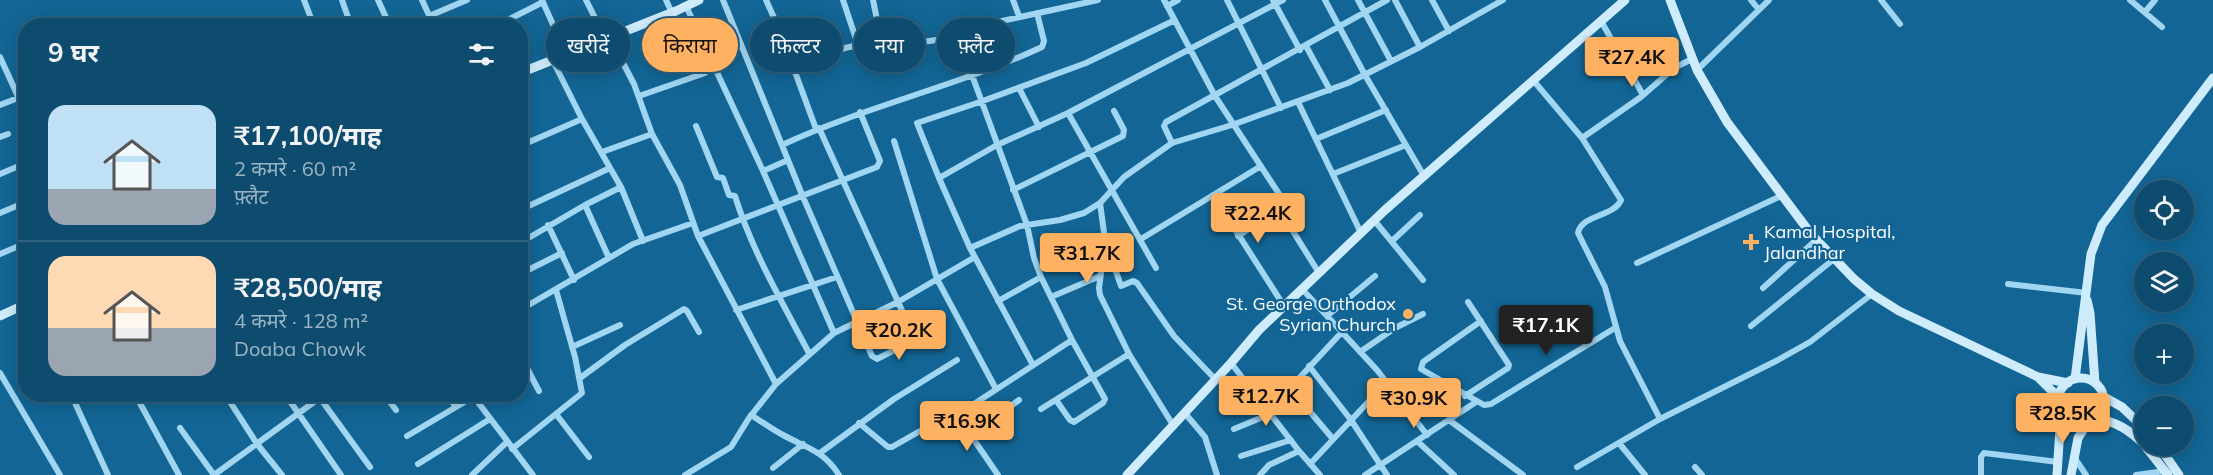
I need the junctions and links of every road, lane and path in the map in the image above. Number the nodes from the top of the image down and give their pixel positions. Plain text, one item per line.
1 (304, 0) edge
2 (342, 0) edge
3 (378, 0) edge
4 (422, 0) edge
5 (467, 0) edge
6 (586, 0) edge
7 (666, 0) edge
8 (699, 0) edge
9 (723, 0) edge
10 (766, 0) edge
11 (843, 0) edge
12 (873, 0) edge
13 (1013, 0) edge
14 (1098, 0) edge
15 (1178, 0) edge
16 (1227, 0) edge
17 (1283, 0) edge
18 (1326, 0) edge
19 (1358, 0) edge
20 (1395, 0) edge
21 (1432, 0) edge
22 (1503, 0) edge
23 (1625, 0) edge
24 (1670, 0) edge
25 (1751, 0) edge
26 (1769, 0) edge
27 (1881, 0) edge
28 (2130, 0) edge
29 (2155, 0) edge
30 (542, 1) edge
31 (1384, 1) edge
32 (1274, 2) edge
33 (1166, 3) edge
34 (686, 6) junction
35 (1759, 10) junction
36 (2145, 12) junction
37 (672, 13) junction
38 (1037, 13) junction
39 (1365, 13) junction
40 (429, 16) joint
41 (1019, 16) junction
42 (311, 18) edge
43 (348, 18) edge
44 (386, 18) edge
45 (511, 18) edge
46 (550, 18) edge
47 (596, 18) edge
48 (692, 18) edge
49 (773, 18) edge
50 (876, 18) edge
51 (1013, 18) edge
52 (1175, 20) junction
53 (1601, 21) junction
54 (1239, 24) junction
55 (1900, 24) dead end
56 (1341, 27) junction
57 (2162, 27) dead end
58 (630, 30) edge
59 (1449, 31) junction
60 (854, 33) edge
61 (741, 45) junction
62 (738, 46) edge
63 (1420, 47) junction
64 (1303, 48) junction
65 (1191, 50) junction
66 (0, 57) edge
67 (1692, 59) junction
68 (1391, 61) junction
69 (546, 64) edge
70 (528, 70) edge
71 (1262, 70) junction
72 (1697, 70) junction
73 (558, 72) edge
74 (629, 72) edge
75 (717, 72) edge
76 (796, 72) edge
77 (969, 72) edge
78 (705, 73) dead end
79 (1365, 75) junction
80 (970, 76) junction
81 (2213, 78) edge
82 (1533, 80) junction
83 (1018, 88) junction
84 (1330, 90) junction
85 (1643, 95) junction
86 (639, 96) junction
87 (1215, 96) junction
88 (18, 98) joint
89 (980, 102) junction
90 (1298, 102) junction
91 (0, 105) edge
92 (1281, 108) junction
93 (1386, 110) junction
94 (1114, 111) dead end
95 (860, 112) junction
96 (1068, 113) junction
97 (582, 119) junction
98 (1232, 125) junction
99 (696, 126) dead end
100 (1039, 127) junction
101 (817, 129) junction
102 (8, 134) dead end
103 (652, 134) junction
104 (0, 137) edge
105 (1582, 138) junction
106 (1316, 139) junction
107 (894, 141) dead end
108 (529, 142) edge
109 (1172, 143) junction
110 (782, 145) junction
111 (997, 145) junction
112 (1406, 145) junction
113 (602, 152) junction
114 (1090, 153) junction
115 (788, 160) junction
116 (1261, 165) junction
117 (18, 166) edge
118 (610, 168) junction
119 (763, 171) junction
120 (0, 174) edge
121 (1333, 174) junction
122 (1424, 176) junction
123 (939, 178) junction
124 (842, 181) junction
125 (621, 187) junction
126 (1112, 189) junction
127 (1013, 190) junction
128 (1213, 195) junction
129 (1781, 196) junction
130 (803, 197) junction
131 (1100, 203) junction
132 (18, 205) edge
133 (585, 205) junction
134 (528, 206) edge
135 (778, 206) junction
136 (1279, 209) junction
137 (0, 213) edge
138 (1420, 215) dead end
139 (742, 219) junction
140 (1374, 220) junction
141 (693, 223) junction
142 (548, 225) junction
143 (1027, 225) junction
144 (1361, 233) junction
145 (698, 236) junction
146 (1238, 236) junction
147 (528, 238) edge
148 (1141, 239) junction
149 (1816, 240) junction
150 (643, 241) junction
151 (1392, 242) junction
152 (18, 246) edge
153 (970, 248) junction
154 (561, 253) junction
155 (0, 254) edge
156 (975, 257) junction
157 (609, 258) junction
158 (1834, 260) junction
159 (1108, 262) junction
160 (1637, 263) dead end
161 (1156, 268) dead end
162 (528, 270) edge
163 (1319, 273) junction
164 (1041, 276) junction
165 (1100, 276) junction
166 (1375, 276) dead end
167 (837, 277) junction
168 (937, 279) junction
169 (574, 280) junction
170 (1423, 280) dead end
171 (814, 284) junction
172 (2008, 284) dead end
173 (1763, 288) dead end
174 (1302, 289) junction
175 (556, 290) junction
176 (1872, 294) junction
177 (778, 296) junction
178 (1051, 297) junction
179 (2087, 297) junction
180 (998, 301) junction
181 (898, 302) junction
182 (1468, 302) dead end
183 (528, 306) edge
184 (1284, 306) junction
185 (18, 308) edge
186 (736, 310) junction
187 (1423, 314) dead end
188 (0, 316) edge
189 (1327, 316) junction
190 (856, 321) junction
191 (1481, 321) junction
192 (620, 325) dead end
193 (1750, 326) dead end
194 (1615, 328) junction
195 (1342, 332) junction
196 (699, 333) dead end
197 (834, 333) junction
198 (1072, 340) junction
199 (572, 347) junction
200 (1360, 352) junction
201 (809, 353) junction
202 (1129, 354) junction
203 (957, 360) dead end
204 (1231, 363) junction
205 (1033, 365) junction
206 (1309, 366) junction
207 (0, 372) edge
208 (528, 374) edge
209 (1092, 376) junction
210 (2038, 377) junction
211 (580, 378) junction
212 (1215, 379) junction
213 (2072, 381) junction
214 (1386, 382) junction
215 (2095, 383) junction
216 (776, 384) junction
217 (1447, 385) junction
218 (996, 389) junction
219 (539, 391) dead end
220 (1465, 396) junction
221 (2104, 397) junction
222 (2059, 398) junction
223 (1019, 400) dead end
224 (1056, 400) junction
225 (75, 402) edge
226 (139, 402) edge
227 (230, 402) edge
228 (290, 402) edge
229 (314, 402) edge
230 (326, 402) edge
231 (390, 402) edge
232 (453, 402) edge
233 (465, 402) edge
234 (480, 402) edge
235 (1476, 402) junction
236 (456, 407) junction
237 (1041, 409) dead end
238 (396, 410) dead end
239 (1408, 410) junction
240 (1184, 412) junction
241 (2061, 412) junction
242 (298, 414) junction
243 (556, 414) junction
244 (1270, 414) junction
245 (752, 415) junction
246 (957, 415) junction
247 (2134, 418) edge
248 (1660, 419) junction
249 (2096, 419) junction
250 (490, 420) junction
251 (1351, 420) junction
252 (1449, 420) junction
253 (859, 423) junction
254 (2086, 424) junction
255 (1173, 425) junction
256 (180, 428) dead end
257 (1234, 429) dead end
258 (1426, 435) junction
259 (407, 436) dead end
260 (971, 436) junction
261 (2134, 436) edge
262 (1333, 439) junction
263 (1291, 440) junction
264 (1417, 441) junction
265 (507, 442) junction
266 (1619, 443) junction
267 (257, 444) junction
268 (803, 444) junction
269 (512, 449) junction
270 (1299, 451) junction
271 (820, 453) junction
272 (1241, 456) dead end
273 (2154, 456) edge
274 (2166, 456) edge
275 (589, 457) dead end
276 (2073, 457) junction
277 (2058, 462) junction
278 (418, 464) dead end
279 (1310, 464) junction
280 (1380, 465) junction
281 (370, 467) dead end
282 (1577, 467) dead end
283 (1695, 467) dead end
284 (773, 468) dead end
285 (2167, 473) edge
286 (476, 474) edge
287 (1130, 474) edge
288 (60, 475) edge
289 (108, 475) edge
290 (179, 475) edge
291 (214, 475) edge
292 (282, 475) edge
293 (342, 475) edge
294 (532, 475) edge
295 (686, 475) edge
296 (839, 475) edge
297 (998, 475) edge
298 (1217, 475) edge
299 (1260, 475) edge
300 (1320, 475) edge
301 (1365, 475) edge
302 (1387, 475) edge
303 (1454, 475) edge
304 (1523, 475) edge
305 (1645, 475) edge
306 (1702, 475) edge
307 (1981, 475) edge
308 (2057, 475) edge
309 (2071, 475) edge
310 (2086, 475) edge
311 (2136, 475) edge
312 (2179, 475) edge

1 - 42 street
2 - 43 street
3 - 44 street
4 - 40 street
5 - 40 street
6 - 47 street
7 - 37 street
8 - 34 main road
9 - 61 street
10 - 49 street
11 - 60 street
12 - 50 street
13 - 41 street
14 - 38 street
15 - 33 street
16 - 54 street
17 - 32 street
18 - 56 street
19 - 39 street
20 - 63 street
21 - 59 street
22 - 59 street
23 - 53 main road
24 - 67 main road
25 - 35 street
26 - 35 street
27 - 55 street
28 - 36 street
29 - 36 street
30 - 45 street
30 - 46 street
31 - 39 street
32 - 54 street
32 - 64 street
33 - 52 street
34 - 37 main road
34 - 48 street
35 - 72 street
36 - 57 street
37 - 58 main road
38 - 41 street
38 - 80 street
39 - 56 street
39 - 68 street
41 - 51 street
52 - 65 street
52 - 83 street
53 - 82 main road
53 - 85 street
54 - 65 street
54 - 71 street
56 - 64 street
56 - 79 street
59 - 63 street
61 - 62 street
61 - 110 street
63 - 68 street
64 - 71 street
64 - 84 street
65 - 87 street
65 - 96 street
66 - 88 street
67 - 72 main road
67 - 85 street
68 - 79 street
69 - 70 main road
71 - 87 street
71 - 92 street
72 - 129 main road
73 - 97 street
74 - 86 street
75 - 119 street
76 - 101 street
77 - 80 street
78 - 86 street
79 - 84 street
79 - 93 street
80 - 89 street
80 - 95 street
81 - 179 main road
82 - 105 street
82 - 122 main road
83 - 89 street
83 - 100 street
84 - 90 street
85 - 105 street
86 - 103 street
87 - 98 street
87 - 109 street
88 - 91 street
89 - 111 street
89 - 123 street
90 - 92 street
90 - 106 street
92 - 98 street
93 - 106 street
93 - 112 street
94 - 114 street
95 - 101 street
95 - 124 street
96 - 100 street
96 - 114 street
97 - 108 street
97 - 113 street
98 - 109 street
98 - 116 street
99 - 139 street
100 - 111 street
101 - 110 street
101 - 124 street
102 - 104 street
103 - 113 street
103 - 141 street
105 - 194 street
106 - 121 street
107 - 168 street
109 - 126 street
110 - 115 street
111 - 123 street
111 - 127 street
112 - 121 street
112 - 122 street
113 - 118 street
114 - 126 street
114 - 127 street
115 - 119 street
115 - 130 street
116 - 128 street
116 - 136 street
117 - 120 street
118 - 125 street
118 - 134 street
119 - 135 street
121 - 144 street
122 - 140 main road
123 - 153 street
124 - 130 street
124 - 181 street
125 - 133 street
125 - 150 street
126 - 131 street
126 - 148 street
127 - 143 street
128 - 146 street
128 - 148 street
129 - 149 main road
129 - 160 street
130 - 135 street
130 - 167 street
131 - 143 street
131 - 159 street
132 - 137 street
133 - 142 street
133 - 157 street
135 - 139 street
135 - 171 street
136 - 146 street
136 - 163 street
138 - 151 street
139 - 145 street
139 - 177 street
140 - 144 main road
140 - 151 street
141 - 145 street
141 - 150 street
142 - 147 street
142 - 154 street
143 - 153 street
143 - 164 street
144 - 163 main road
145 - 186 street
146 - 184 street
148 - 161 street
149 - 158 main road
149 - 173 street
150 - 157 street
151 - 170 street
152 - 155 street
153 - 156 street
154 - 162 street
154 - 169 street
156 - 168 street
156 - 180 street
157 - 169 street
158 - 176 main road
158 - 193 street
159 - 165 street
159 - 212 street
163 - 174 main road
164 - 178 street
164 - 180 street
165 - 178 street
165 - 202 street
166 - 189 street
167 - 171 street
167 - 190 street
168 - 181 street
168 - 218 street
169 - 175 street
171 - 177 street
171 - 197 street
172 - 179 street
174 - 184 main road
174 - 189 street
175 - 183 street
175 - 199 street
176 - 210 main road
176 - 248 street
177 - 186 street
177 - 201 street
178 - 198 street
179 - 213 main road
179 - 215 main road
180 - 205 street
181 - 190 street
181 - 190 street
182 - 191 street
184 - 204 main road
185 - 188 main road
186 - 216 street
187 - 200 street
189 - 195 street
190 - 197 street
191 - 217 street
191 - 220 street
192 - 199 street
194 - 235 street
194 - 248 street
195 - 200 street
195 - 206 street
196 - 211 street
197 - 201 street
198 - 205 street
198 - 209 street
199 - 211 street
200 - 214 street
201 - 216 street
202 - 209 street
202 - 255 street
203 - 253 street
204 - 212 main road
204 - 244 street
205 - 218 street
206 - 251 street
206 - 262 street
207 - 288 street
208 - 219 street
209 - 224 street
209 - 224 street
210 - 213 main road
210 - 222 main road
211 - 243 street
212 - 240 main road
213 - 215 main road
213 - 222 main road
214 - 239 street
214 - 251 street
215 - 221 main road
216 - 245 street
217 - 220 street
217 - 239 street
218 - 246 street
220 - 235 street
221 - 247 main road
221 - 249 main road
222 - 241 main road
223 - 260 street
224 - 237 street
225 - 289 street
226 - 290 street
227 - 267 street
228 - 242 street
229 - 242 street
230 - 281 street
231 - 238 street
232 - 236 street
233 - 236 street
234 - 250 street
235 - 252 street
236 - 259 street
239 - 258 street
240 - 255 main road
240 - 298 street
241 - 254 main road
241 - 277 main road
242 - 267 street
242 - 293 street
243 - 269 street
243 - 275 street
244 - 257 street
244 - 263 street
245 - 268 street
245 - 295 street
246 - 253 street
246 - 260 street
248 - 266 street
249 - 254 main road
249 - 261 main road
250 - 265 street
250 - 278 street
251 - 262 street
251 - 280 street
252 - 258 street
252 - 304 street
253 - 271 street
254 - 276 main road
255 - 287 main road
256 - 291 street
258 - 264 street
260 - 297 street
262 - 279 street
263 - 270 street
263 - 272 street
264 - 280 street
264 - 303 street
265 - 269 street
265 - 286 street
266 - 282 street
266 - 305 street
267 - 291 street
267 - 292 street
268 - 271 street
268 - 284 street
269 - 294 street
270 - 279 street
270 - 299 street
271 - 296 street
273 - 285 main road
274 - 312 main road
276 - 309 main road
276 - 310 street
277 - 307 street
277 - 308 main road
279 - 300 street
280 - 301 street
280 - 302 street
283 - 306 street
285 - 311 street

